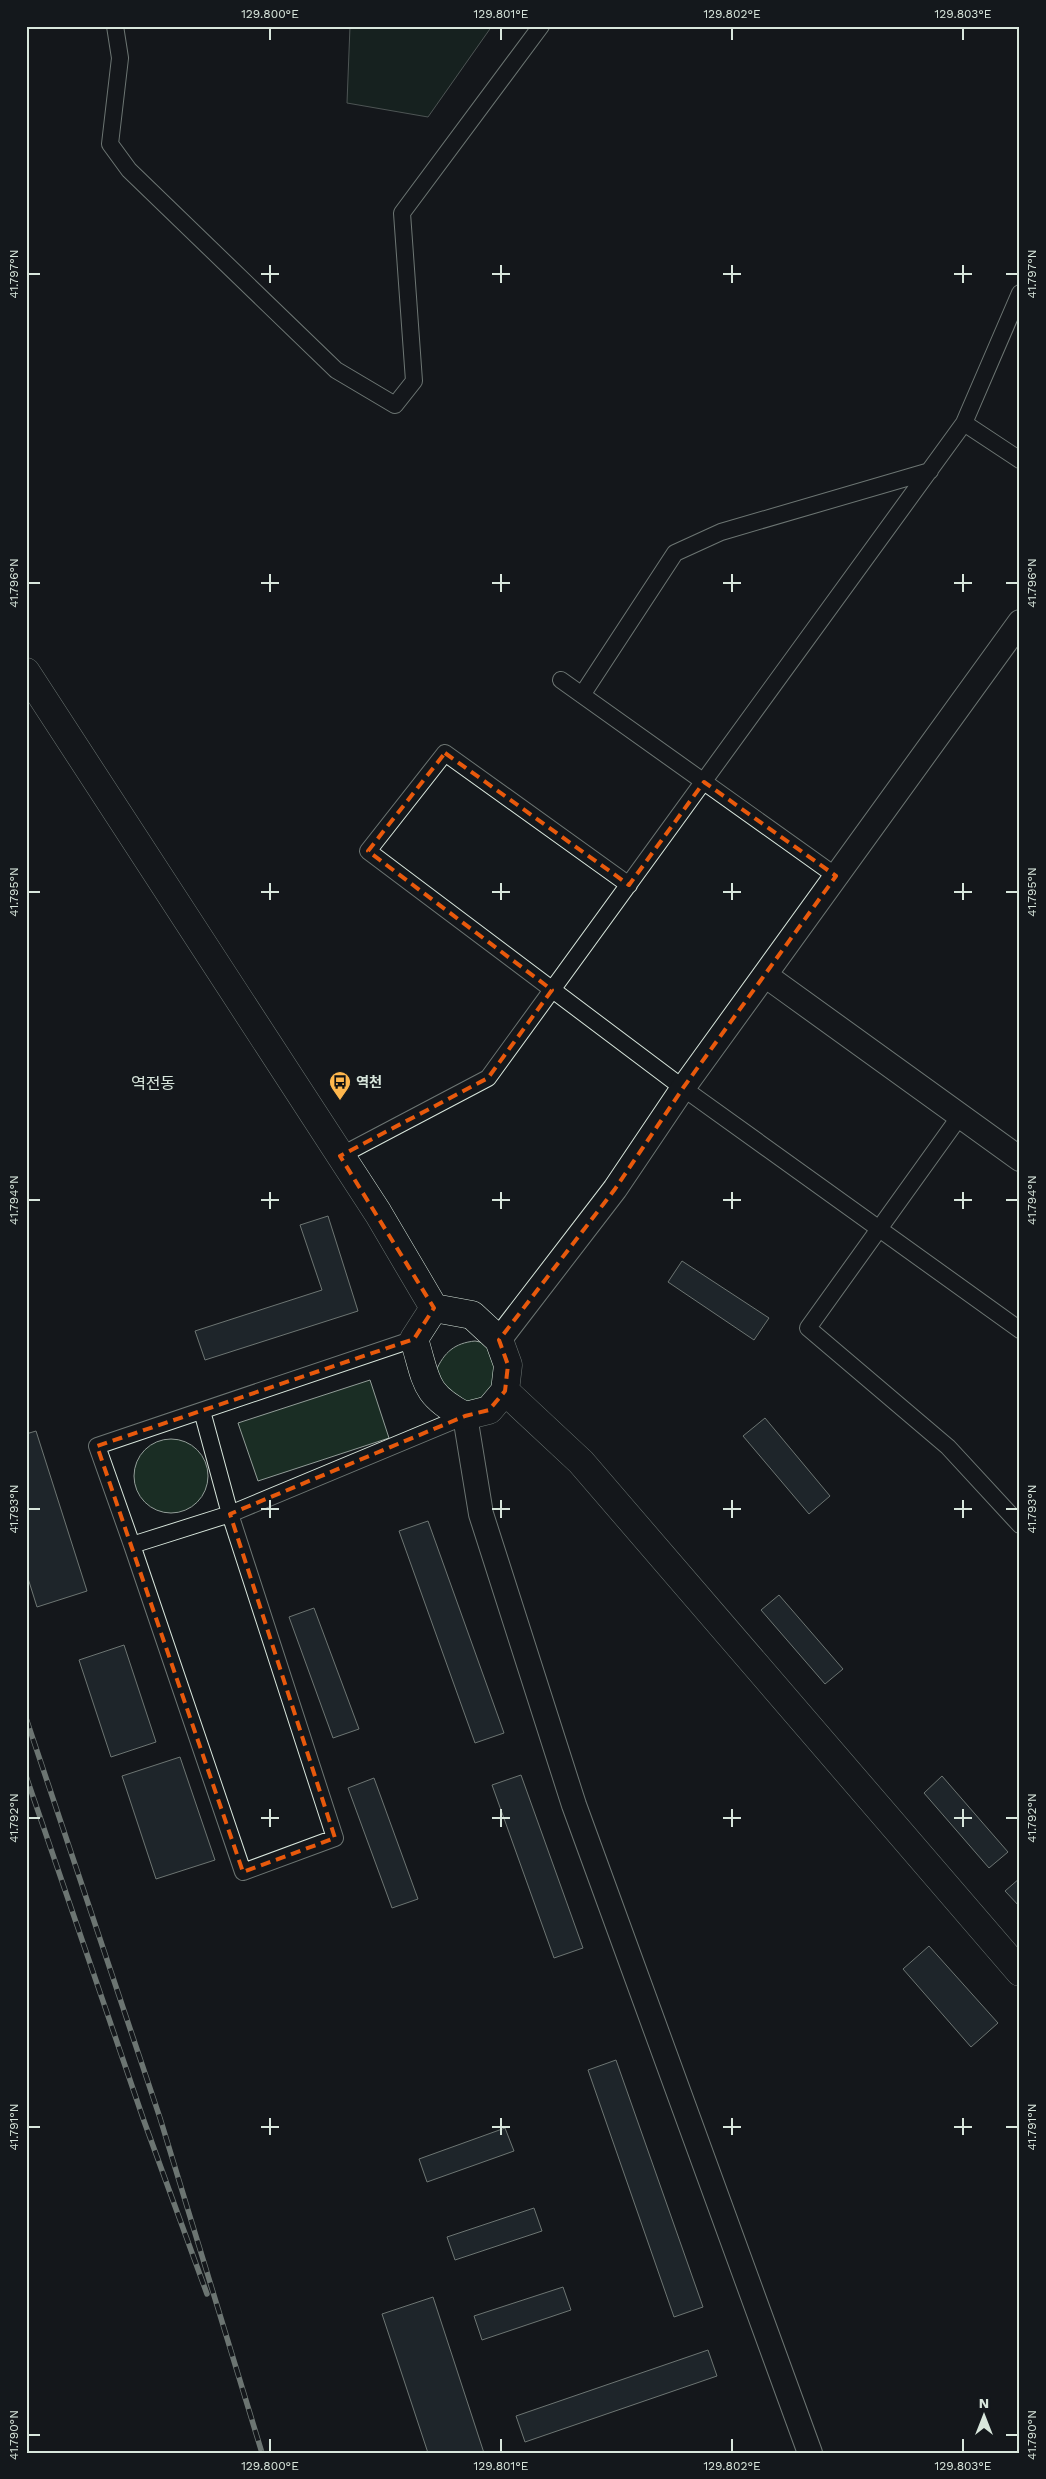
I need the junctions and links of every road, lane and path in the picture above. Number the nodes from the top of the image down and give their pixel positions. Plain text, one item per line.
1 (115, 26) edge
2 (541, 26) edge
3 (1018, 301) edge
4 (964, 424) junction
5 (1020, 460) edge
6 (930, 471) junction
7 (1020, 622) edge
8 (26, 672) edge
9 (561, 680) dead end
10 (582, 695) junction
11 (704, 782) junction
12 (836, 876) junction
13 (629, 885) junction
14 (764, 975) junction
15 (552, 990) junction
16 (683, 1088) junction
17 (960, 1116) junction
18 (340, 1156) junction
19 (1020, 1159) edge
20 (879, 1229) junction
21 (434, 1308) junction
22 (1020, 1330) edge
23 (414, 1339) junction
24 (500, 1340) junction
25 (505, 1391) junction
26 (202, 1411) junction
27 (465, 1416) junction
28 (230, 1514) junction
29 (1020, 1525) edge
30 (132, 1546) junction
31 (1020, 1972) edge
32 (810, 2453) edge

1 - 2 street
3 - 4 street
4 - 5 street
4 - 6 street
6 - 10 street
6 - 11 street
7 - 12 street
8 - 18 highway
9 - 10 street
10 - 11 street
11 - 12 street
11 - 13 street
12 - 14 street
13 - 15 street
13 - 15 street
14 - 16 street
14 - 17 street
15 - 16 street
15 - 18 street
16 - 20 street
16 - 24 street
17 - 19 street
17 - 20 street
18 - 21 highway
20 - 22 street
20 - 29 street
21 - 23 highway
21 - 24 highway
23 - 26 street
23 - 27 highway
24 - 25 highway
25 - 27 highway
25 - 31 highway
26 - 28 street
26 - 30 street
27 - 28 street
27 - 32 street
28 - 30 street
28 - 30 street

